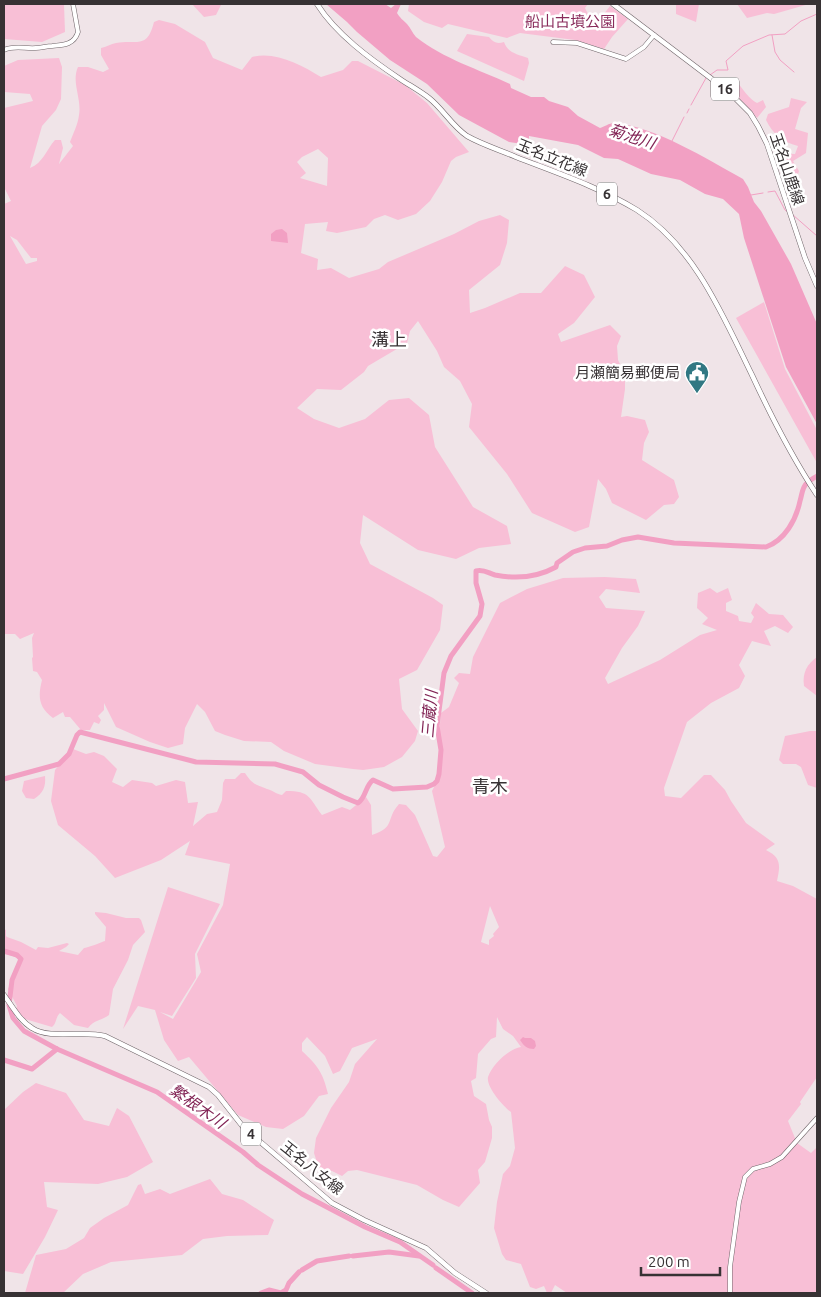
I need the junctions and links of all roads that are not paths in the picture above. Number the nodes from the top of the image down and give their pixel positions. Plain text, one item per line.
1 (73, 4) edge
2 (317, 4) edge
3 (613, 4) edge
4 (654, 35) junction
5 (554, 42) dead end
6 (4, 50) edge
7 (817, 286) edge
8 (817, 495) edge
9 (5, 997) edge
10 (817, 1118) edge
11 (486, 1293) edge
12 (730, 1293) edge

1 - 6 street
2 - 8 main road, 玉名立花線 / 6
3 - 4 main road, 玉名山鹿線 / 16
4 - 5 street
4 - 7 main road, 玉名山鹿線 / 16
9 - 11 main road, 玉名八女線 / 4
10 - 12 street

